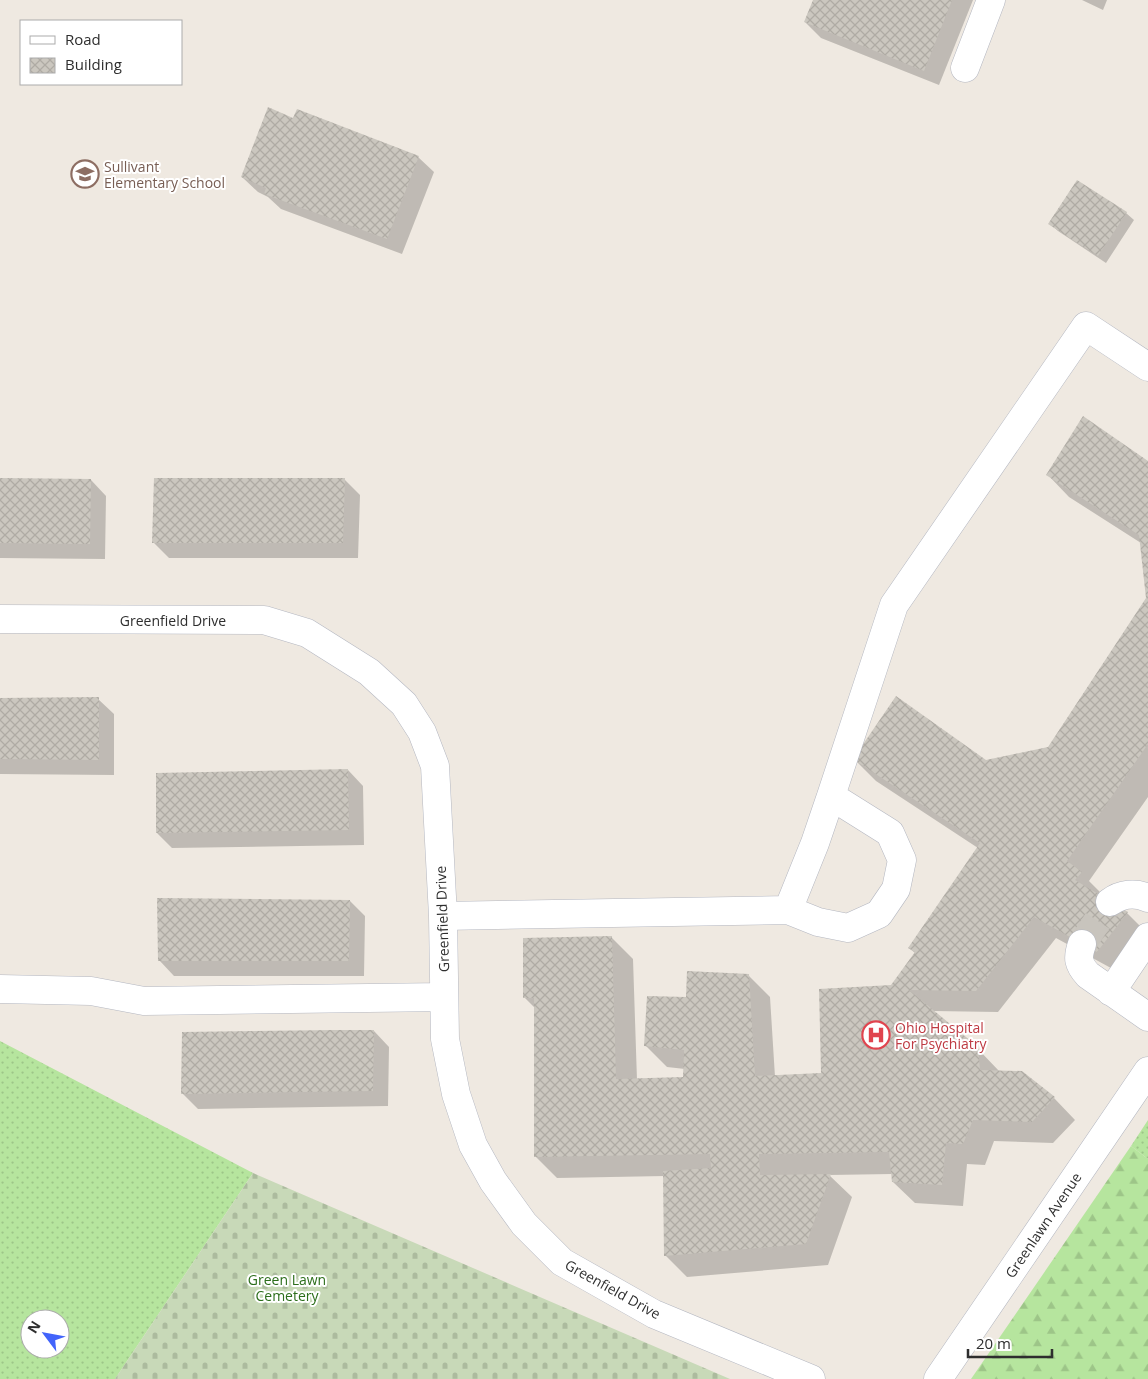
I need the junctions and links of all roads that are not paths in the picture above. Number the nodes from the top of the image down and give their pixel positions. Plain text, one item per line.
1 (991, 0) edge
2 (965, 68) dead end
3 (1148, 367) edge
4 (0, 619) edge
5 (831, 796) junction
6 (1148, 898) edge
7 (1110, 902) tunnel mouth
8 (788, 910) junction
9 (443, 916) junction
10 (1148, 937) edge
11 (1082, 944) tunnel mouth
12 (0, 989) edge
13 (1111, 992) junction
14 (444, 997) junction
15 (1148, 1018) edge
16 (1148, 1071) edge
17 (811, 1379) edge
18 (938, 1379) edge

1 - 2 street
3 - 5 street
4 - 9 street, Greenfield Drive
5 - 8 street
5 - 8 street
6 - 7 street
8 - 9 street
9 - 14 street, Greenfield Drive
10 - 13 street
11 - 13 street
12 - 14 street
13 - 15 street
14 - 17 street, Greenfield Drive
16 - 18 street, Greenlawn Avenue

